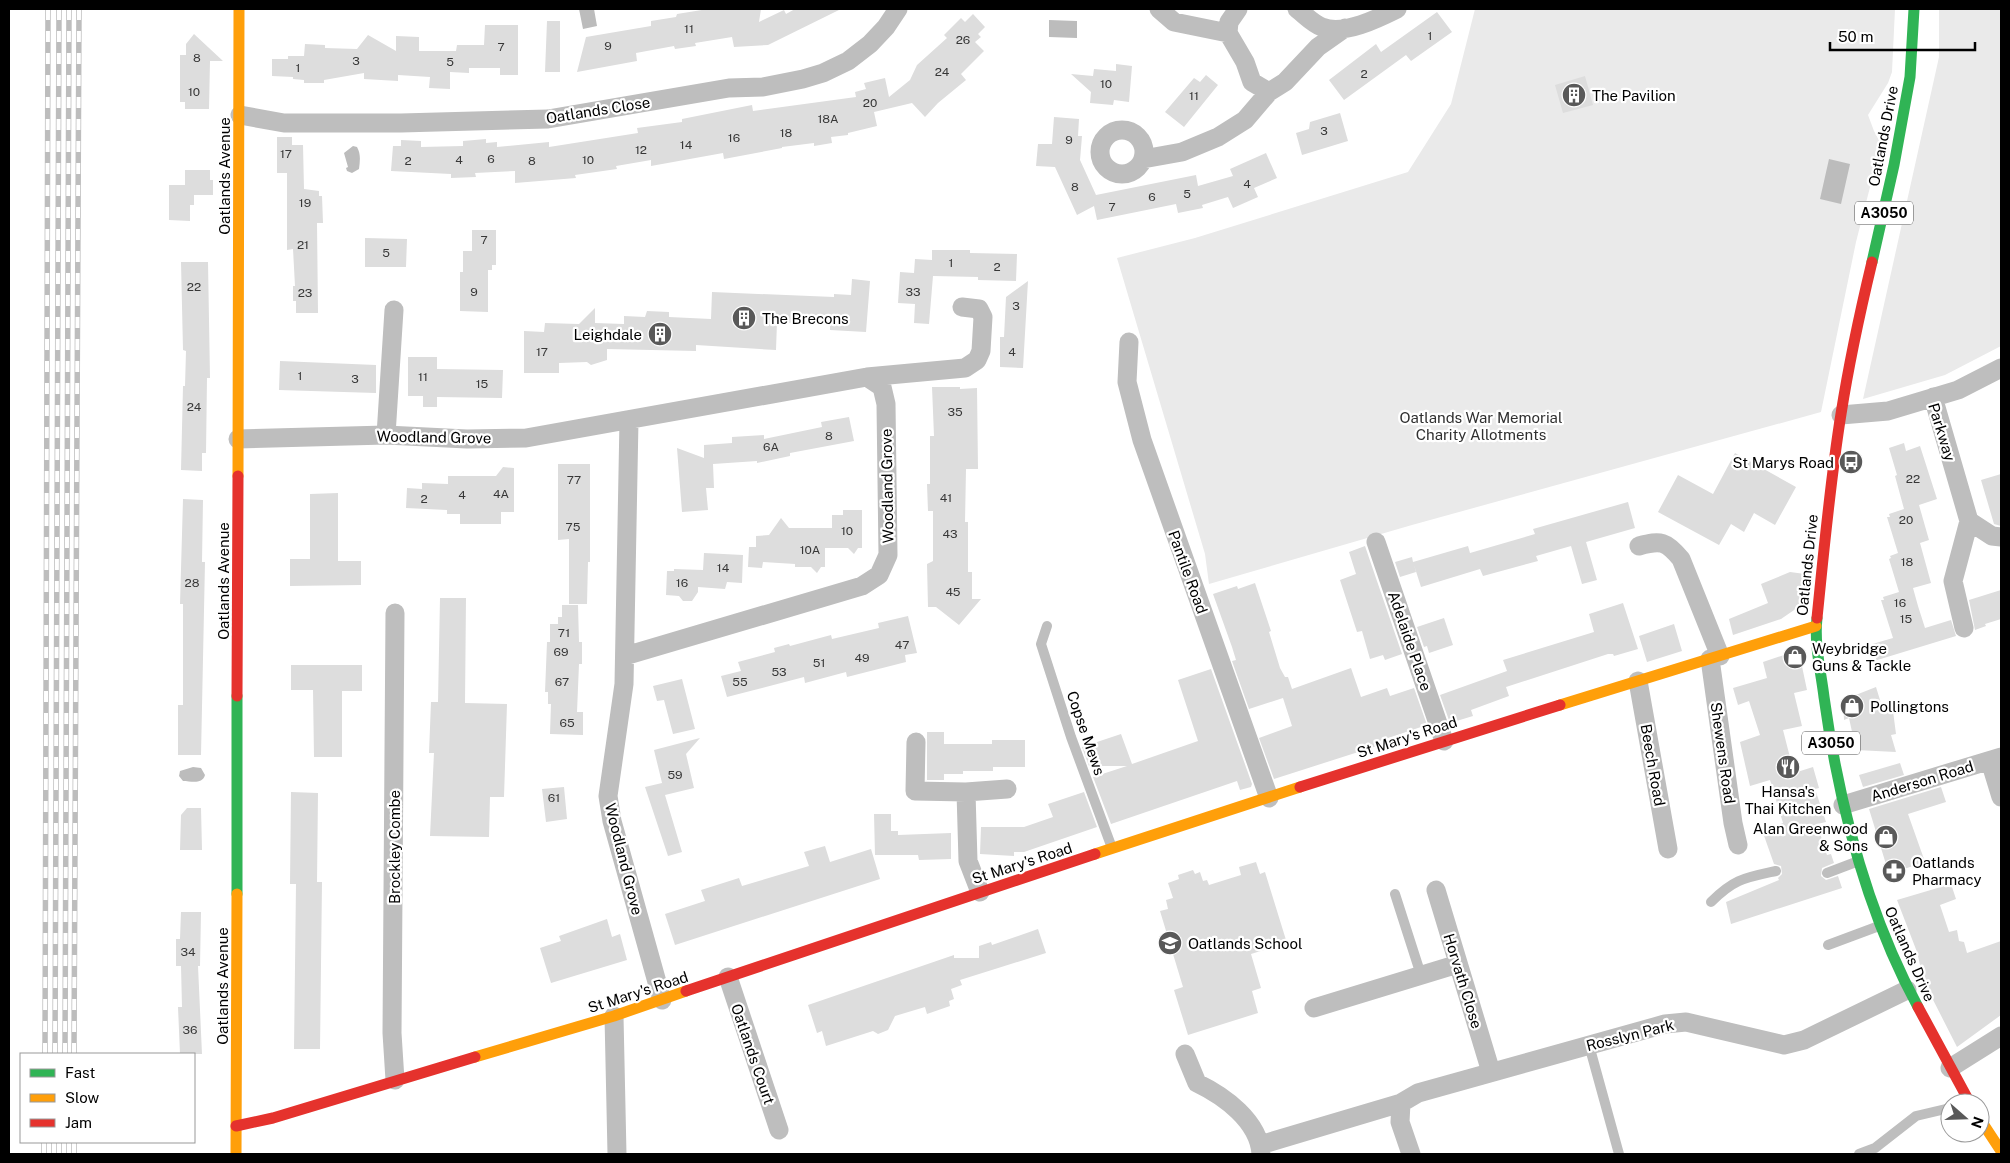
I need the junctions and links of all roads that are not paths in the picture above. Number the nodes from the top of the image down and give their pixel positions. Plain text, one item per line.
1 (239, 9) edge
2 (898, 9) edge
3 (1159, 9) edge
4 (1238, 9) edge
5 (1297, 9) edge
6 (1397, 9) edge
7 (1914, 9) edge
8 (1345, 28) junction
9 (1228, 33) junction
10 (1269, 92) junction
11 (240, 115) junction
12 (1143, 159) dead end
13 (962, 307) dead end
14 (394, 310) dead end
15 (1129, 342) dead end
16 (2001, 368) edge
17 (867, 377) junction
18 (1933, 397) junction
19 (1841, 415) junction
20 (629, 420) junction
21 (386, 435) junction
22 (238, 439) junction
23 (1969, 521) junction
24 (2001, 536) edge
25 (1376, 542) dead end
26 (1639, 546) dead end
27 (395, 613) dead end
28 (1047, 626) dead end
29 (1816, 626) junction
30 (1964, 628) dead end
31 (625, 656) junction
32 (1715, 658) junction
33 (1638, 681) junction
34 (1444, 741) junction
35 (916, 742) dead end
36 (1996, 759) edge
37 (1007, 789) dead end
38 (966, 792) junction
39 (2001, 797) edge
40 (1269, 798) junction
41 (1843, 805) junction
42 (1738, 845) dead end
43 (1112, 848) junction
44 (1668, 849) dead end
45 (1857, 862) junction
46 (1776, 871) dead end
47 (1827, 873) dead end
48 (1436, 890) dead end
49 (980, 892) junction
50 (1395, 894) dead end
51 (1711, 902) dead end
52 (1880, 926) junction
53 (1828, 945) dead end
54 (1458, 964) junction
55 (1420, 975) junction
56 (728, 978) junction
57 (1907, 990) junction
58 (662, 1000) junction
59 (1314, 1008) dead end
60 (614, 1016) junction
61 (2001, 1036) edge
62 (1588, 1045) junction
63 (1185, 1054) dead end
64 (1950, 1068) junction
65 (1491, 1072) junction
66 (395, 1080) junction
67 (1964, 1093) edge
68 (1401, 1102) junction
69 (1940, 1110) edge
70 (236, 1126) junction
71 (779, 1130) dead end
72 (1990, 1134) edge
73 (1260, 1150) edge
74 (2001, 1151) edge
75 (236, 1154) edge
76 (618, 1154) edge
77 (1411, 1154) edge
78 (1619, 1154) edge
79 (1859, 1154) edge

1 - 11 street, Oatlands Avenue
2 - 11 street, Oatlands Close
3 - 9 street
4 - 9 street
5 - 8 street
6 - 8 street
7 - 19 street, Oatlands Drive / A3050
8 - 10 street
9 - 10 street
10 - 12 street
11 - 22 street, Oatlands Avenue
13 - 17 street
14 - 21 street
15 - 40 street, Pantile Road
16 - 18 street
17 - 20 street, Woodland Grove
17 - 31 street, Woodland Grove
18 - 19 street, Parkway
18 - 23 street, Parkway
19 - 29 street, Oatlands Drive / A3050
20 - 21 street, Woodland Grove
20 - 31 street, Woodland Grove
21 - 22 street, Woodland Grove
22 - 70 street, Oatlands Avenue
23 - 24 street
23 - 30 street
25 - 34 street, Adelaide Place
26 - 32 street, Shewens Road
27 - 66 street, Brockley Combe
28 - 43 lane, Copse Mews
29 - 32 street, St Mary's Road
29 - 41 street, Oatlands Drive / A3050
31 - 58 street, Woodland Grove
32 - 33 street, St Mary's Road
32 - 42 street, Shewens Road
33 - 34 street, St Mary's Road
33 - 44 street, Beech Road
34 - 40 street, St Mary's Road
35 - 38 street
36 - 39 street
36 - 41 street, Anderson Road
37 - 38 street
38 - 49 street
40 - 43 street, St Mary's Road
41 - 45 street, Oatlands Drive / A3050
43 - 49 street, St Mary's Road
45 - 47 lane
45 - 52 street, Oatlands Drive / A3050
46 - 51 lane
48 - 54 street, Horvath Close
49 - 56 street, St Mary's Road
50 - 55 lane
52 - 53 lane
52 - 57 street, Oatlands Drive / A3050
54 - 55 street
54 - 65 street, Horvath Close
55 - 59 street
56 - 58 street, St Mary's Road
56 - 71 street, Oatlands Court
57 - 62 street, Rosslyn Park
57 - 64 street, Oatlands Drive / A3050
58 - 60 street, St Mary's Road
60 - 66 street, St Mary's Road
60 - 76 street
61 - 64 street
62 - 65 street, Rosslyn Park
62 - 78 lane
63 - 73 street
64 - 67 street, Oatlands Drive / A3050
65 - 68 street, Rosslyn Park
66 - 70 street, St Mary's Road
68 - 73 street, Rosslyn Park
68 - 77 street
69 - 79 lane
70 - 75 street, Oatlands Avenue
72 - 74 street

